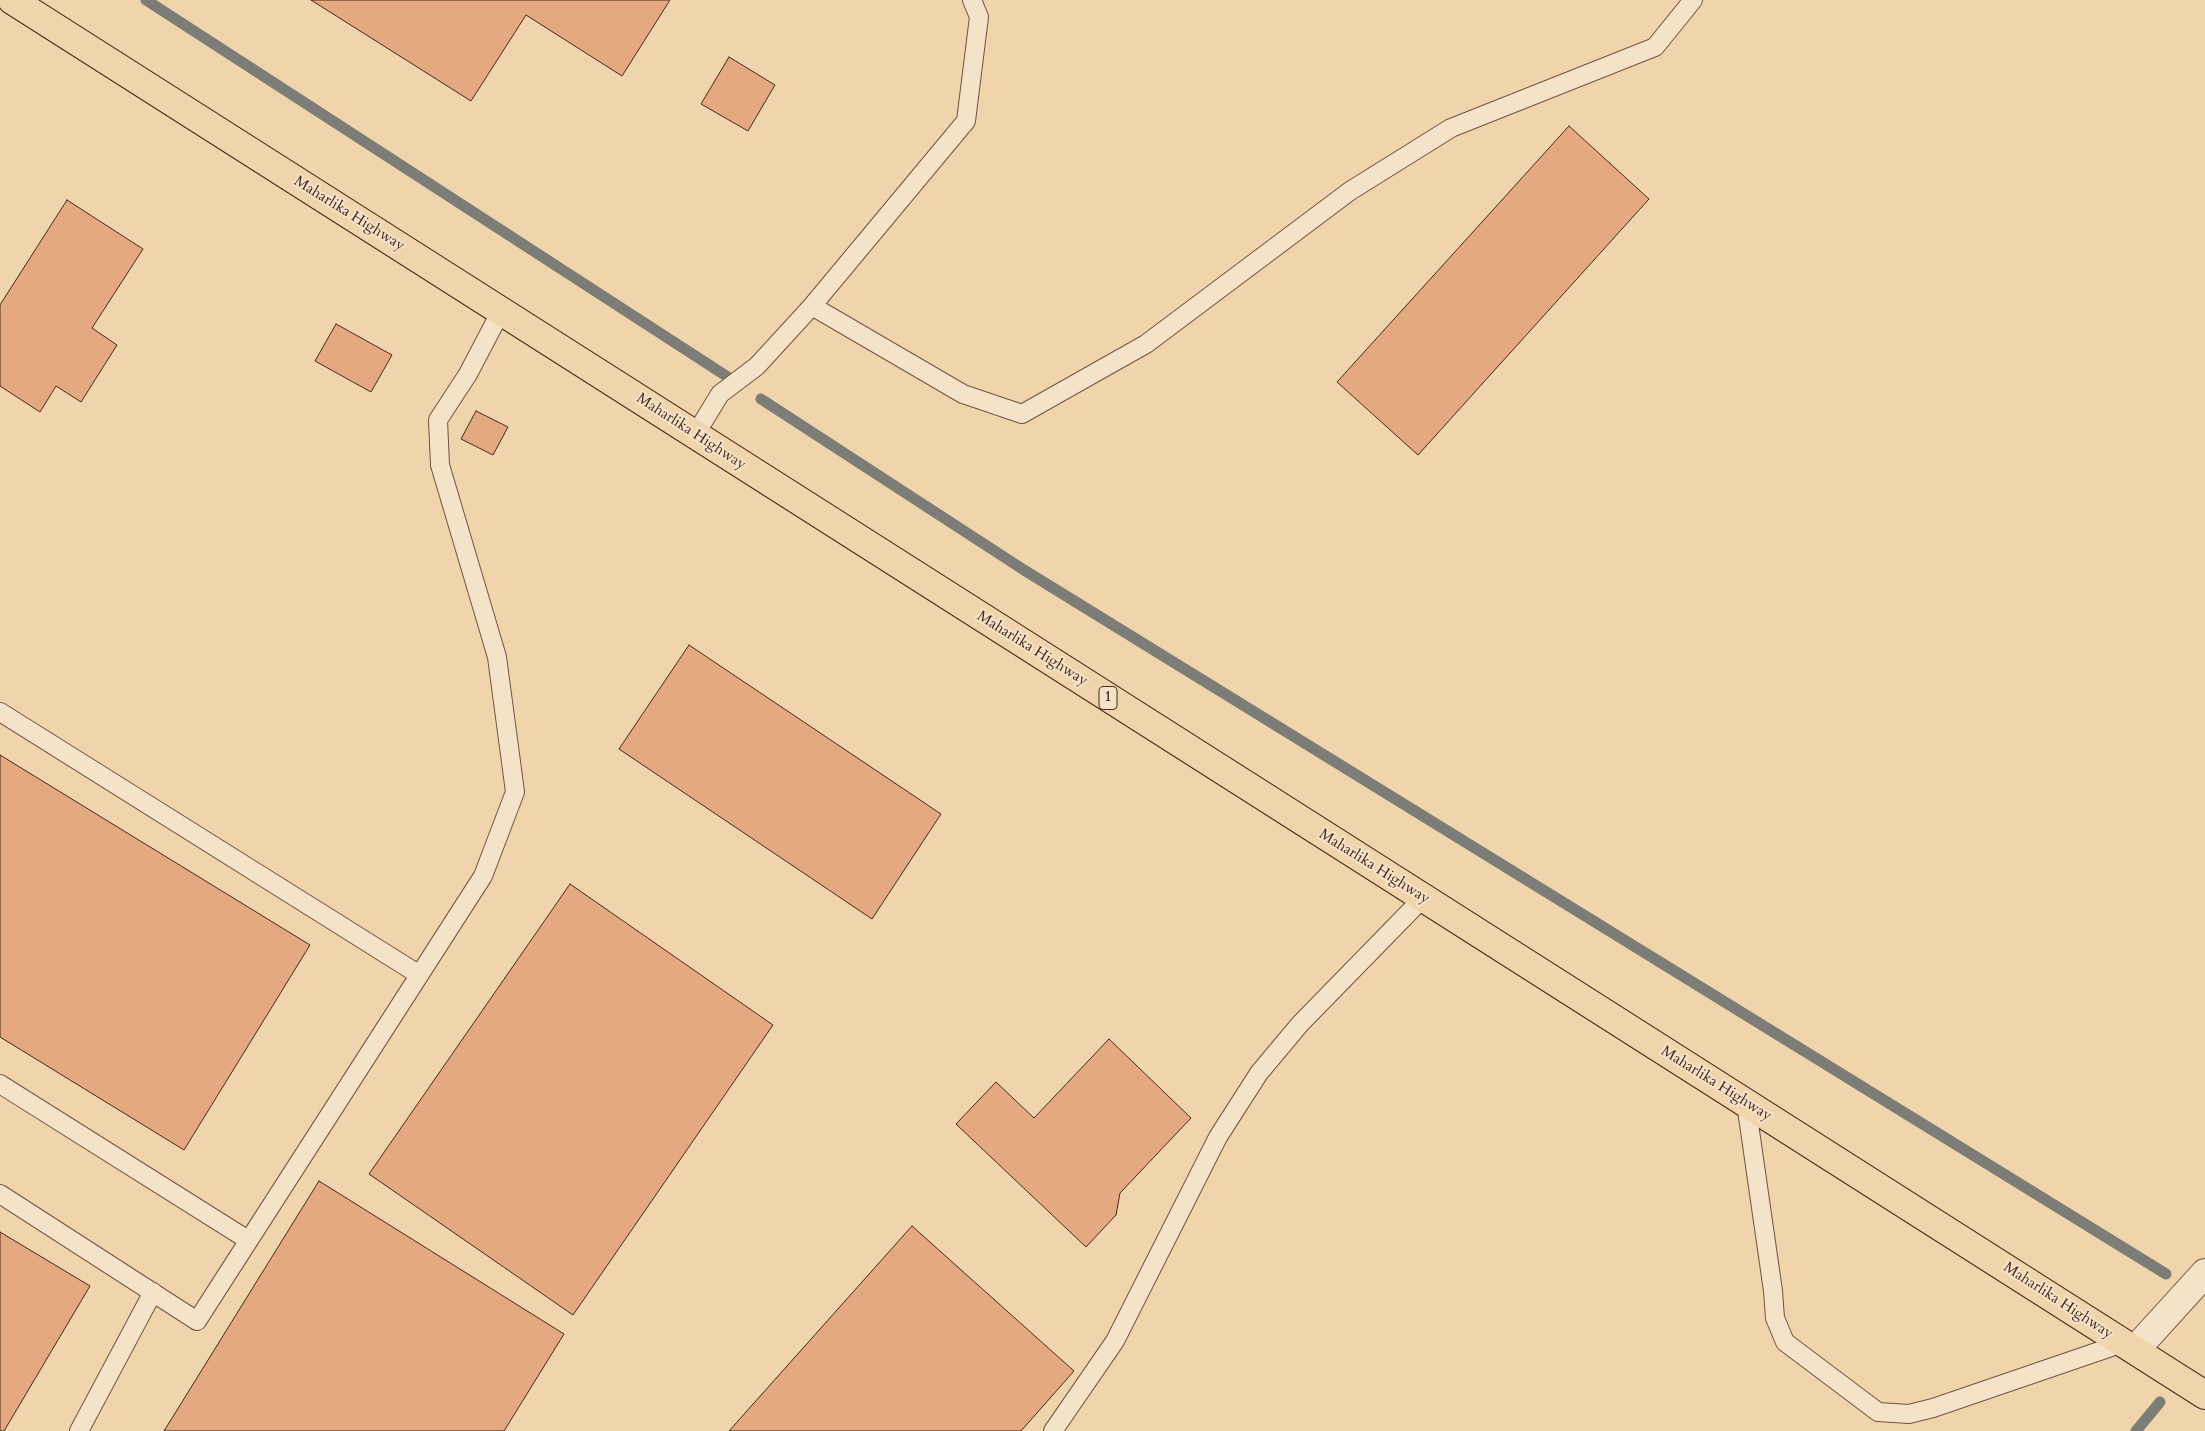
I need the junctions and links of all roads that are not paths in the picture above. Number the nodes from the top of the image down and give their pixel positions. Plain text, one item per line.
1 (12, 0) edge
2 (972, 0) edge
3 (1693, 0) edge
4 (812, 306) junction
5 (501, 311) junction
6 (694, 435) junction
7 (0, 712) edge
8 (1423, 898) junction
9 (418, 974) junction
10 (0, 1084) edge
11 (1746, 1102) junction
12 (0, 1194) edge
13 (248, 1240) junction
14 (2205, 1273) edge
15 (152, 1292) junction
16 (2129, 1347) junction
17 (2205, 1395) edge
18 (79, 1431) edge
19 (1053, 1431) edge

1 - 5 highway, Maharlika Highway / 1
2 - 4 lane
3 - 4 lane
4 - 6 lane
5 - 6 highway, Maharlika Highway / 1
5 - 9 lane
6 - 8 highway, Maharlika Highway / 1
7 - 9 lane
8 - 11 highway, Maharlika Highway / 1
8 - 19 lane
9 - 13 lane
10 - 13 lane
11 - 16 highway, Maharlika Highway / 1
11 - 16 lane
12 - 15 lane
13 - 15 lane
14 - 16 street
15 - 18 lane
16 - 17 highway, Maharlika Highway / 1

